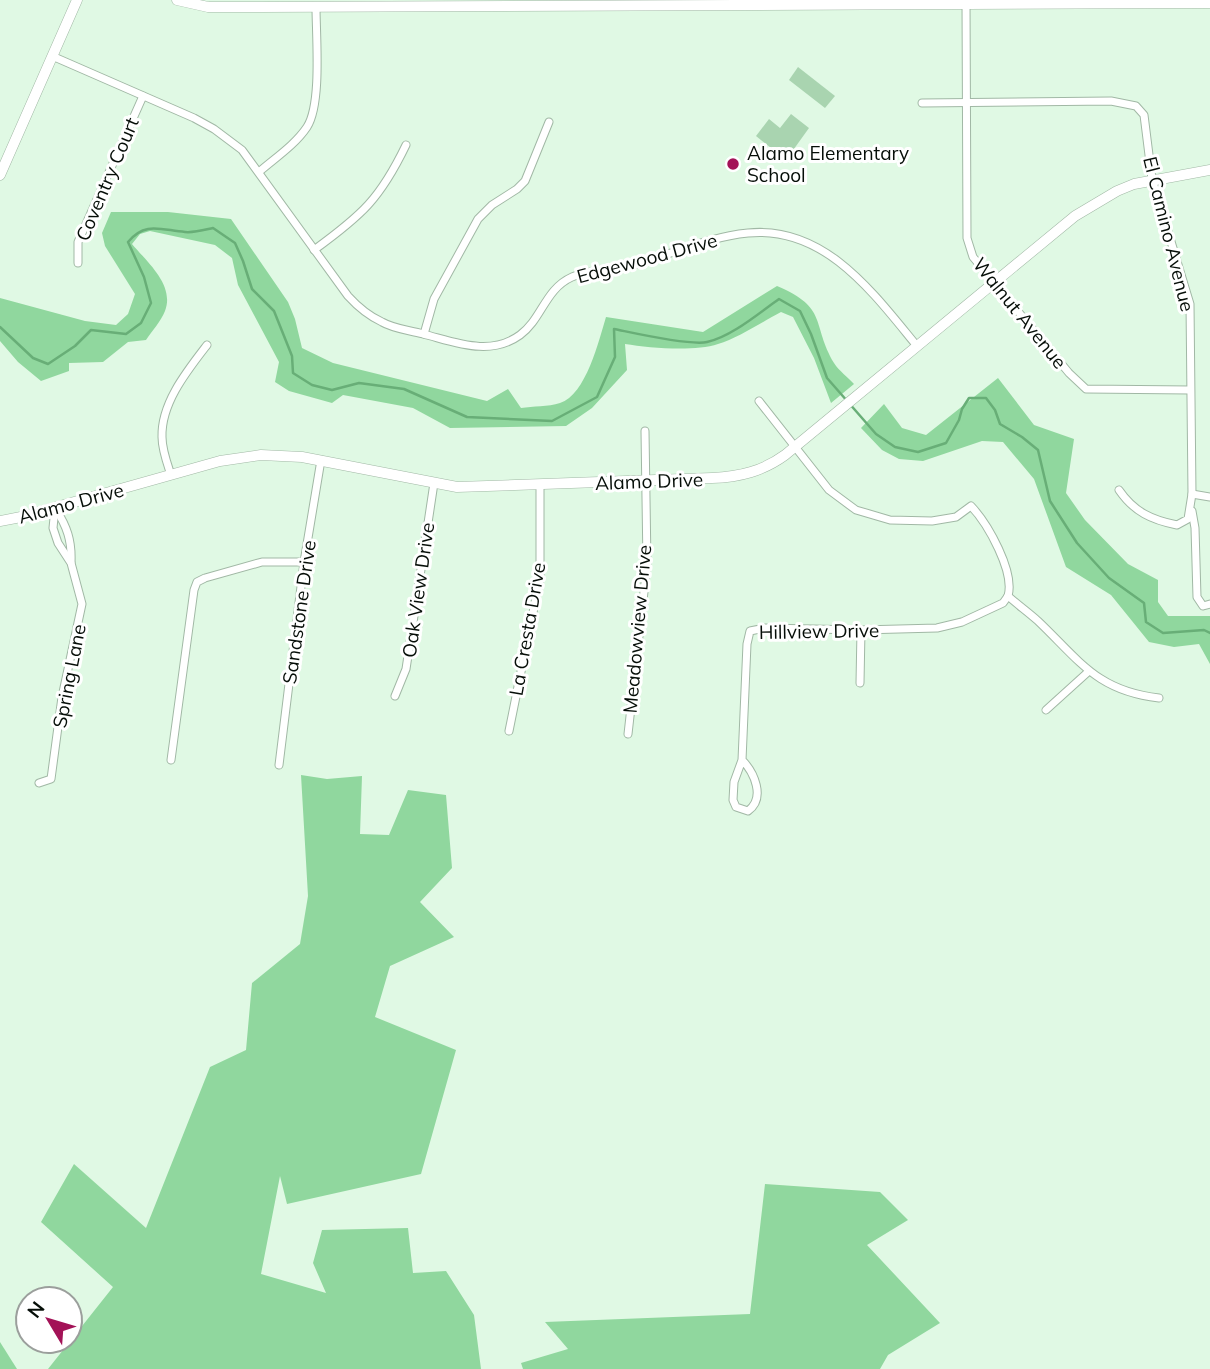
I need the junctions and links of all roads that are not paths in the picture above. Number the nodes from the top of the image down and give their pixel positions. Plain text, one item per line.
1 (77, 0) edge
2 (183, 1) edge
3 (966, 2) edge
4 (480, 3) edge
5 (1210, 3) edge
6 (316, 7) junction
7 (52, 56) junction
8 (143, 96) junction
9 (922, 103) dead end
10 (967, 103) junction
11 (549, 122) dead end
12 (406, 145) dead end
13 (1210, 170) edge
14 (259, 172) junction
15 (0, 175) edge
16 (1152, 179) junction
17 (314, 250) junction
18 (78, 263) dead end
19 (994, 283) junction
20 (424, 334) junction
21 (206, 345) dead end
22 (917, 346) junction
23 (1190, 390) junction
24 (759, 401) dead end
25 (645, 431) dead end
26 (796, 446) junction
27 (321, 460) junction
28 (171, 475) junction
29 (645, 481) junction
30 (434, 483) junction
31 (540, 485) junction
32 (1119, 491) dead end
33 (1192, 494) junction
34 (1210, 497) edge
35 (1191, 507) junction
36 (55, 508) junction
37 (0, 521) edge
38 (304, 562) junction
39 (71, 563) junction
40 (1009, 596) junction
41 (1210, 604) edge
42 (861, 630) junction
43 (1088, 671) junction
44 (860, 683) dead end
45 (395, 696) dead end
46 (1159, 698) dead end
47 (1046, 710) dead end
48 (509, 731) dead end
49 (628, 734) dead end
50 (171, 760) dead end
51 (742, 760) junction
52 (279, 765) dead end
53 (39, 783) dead end

1 - 7 main road
2 - 6 main road
3 - 4 main road
3 - 5 main road
3 - 10 street, Walnut Avenue
4 - 6 main road
6 - 14 street
7 - 8 street, Edgewood Drive
7 - 15 main road
8 - 14 street, Edgewood Drive
8 - 18 street, Coventry Court
9 - 10 street
10 - 16 street, El Camino Avenue
10 - 19 street, Walnut Avenue
11 - 20 street
12 - 17 street
13 - 16 main road, Alamo Drive
14 - 17 street, Edgewood Drive
16 - 19 main road, Alamo Drive
16 - 23 street, El Camino Avenue
17 - 20 street, Edgewood Drive
19 - 22 main road, Alamo Drive
19 - 23 street, Walnut Avenue
20 - 22 street, Edgewood Drive
21 - 28 street
22 - 26 main road, Alamo Drive
23 - 33 street, El Camino Avenue
24 - 26 street
25 - 29 street, Meadowview Drive
26 - 29 main road, Alamo Drive
26 - 40 street
27 - 28 main road, Alamo Drive
27 - 30 main road, Alamo Drive
27 - 38 street, Sandstone Drive
28 - 36 main road, Alamo Drive
29 - 31 main road, Alamo Drive
29 - 49 street, Meadowview Drive
30 - 31 main road, Alamo Drive
30 - 45 street, Oak View Drive
31 - 48 street, La Cresta Drive
32 - 35 street
33 - 34 street
33 - 35 street, El Camino Avenue
35 - 41 street, El Camino Avenue
36 - 37 main road, Alamo Drive
36 - 39 street, Spring Lane
36 - 39 street, Spring Lane
38 - 50 street
38 - 52 street, Sandstone Drive
39 - 53 street, Spring Lane
40 - 42 street, Hillview Drive
40 - 43 street
42 - 44 street
42 - 51 street, Hillview Drive
43 - 46 street
43 - 47 street
51 - 51 street

